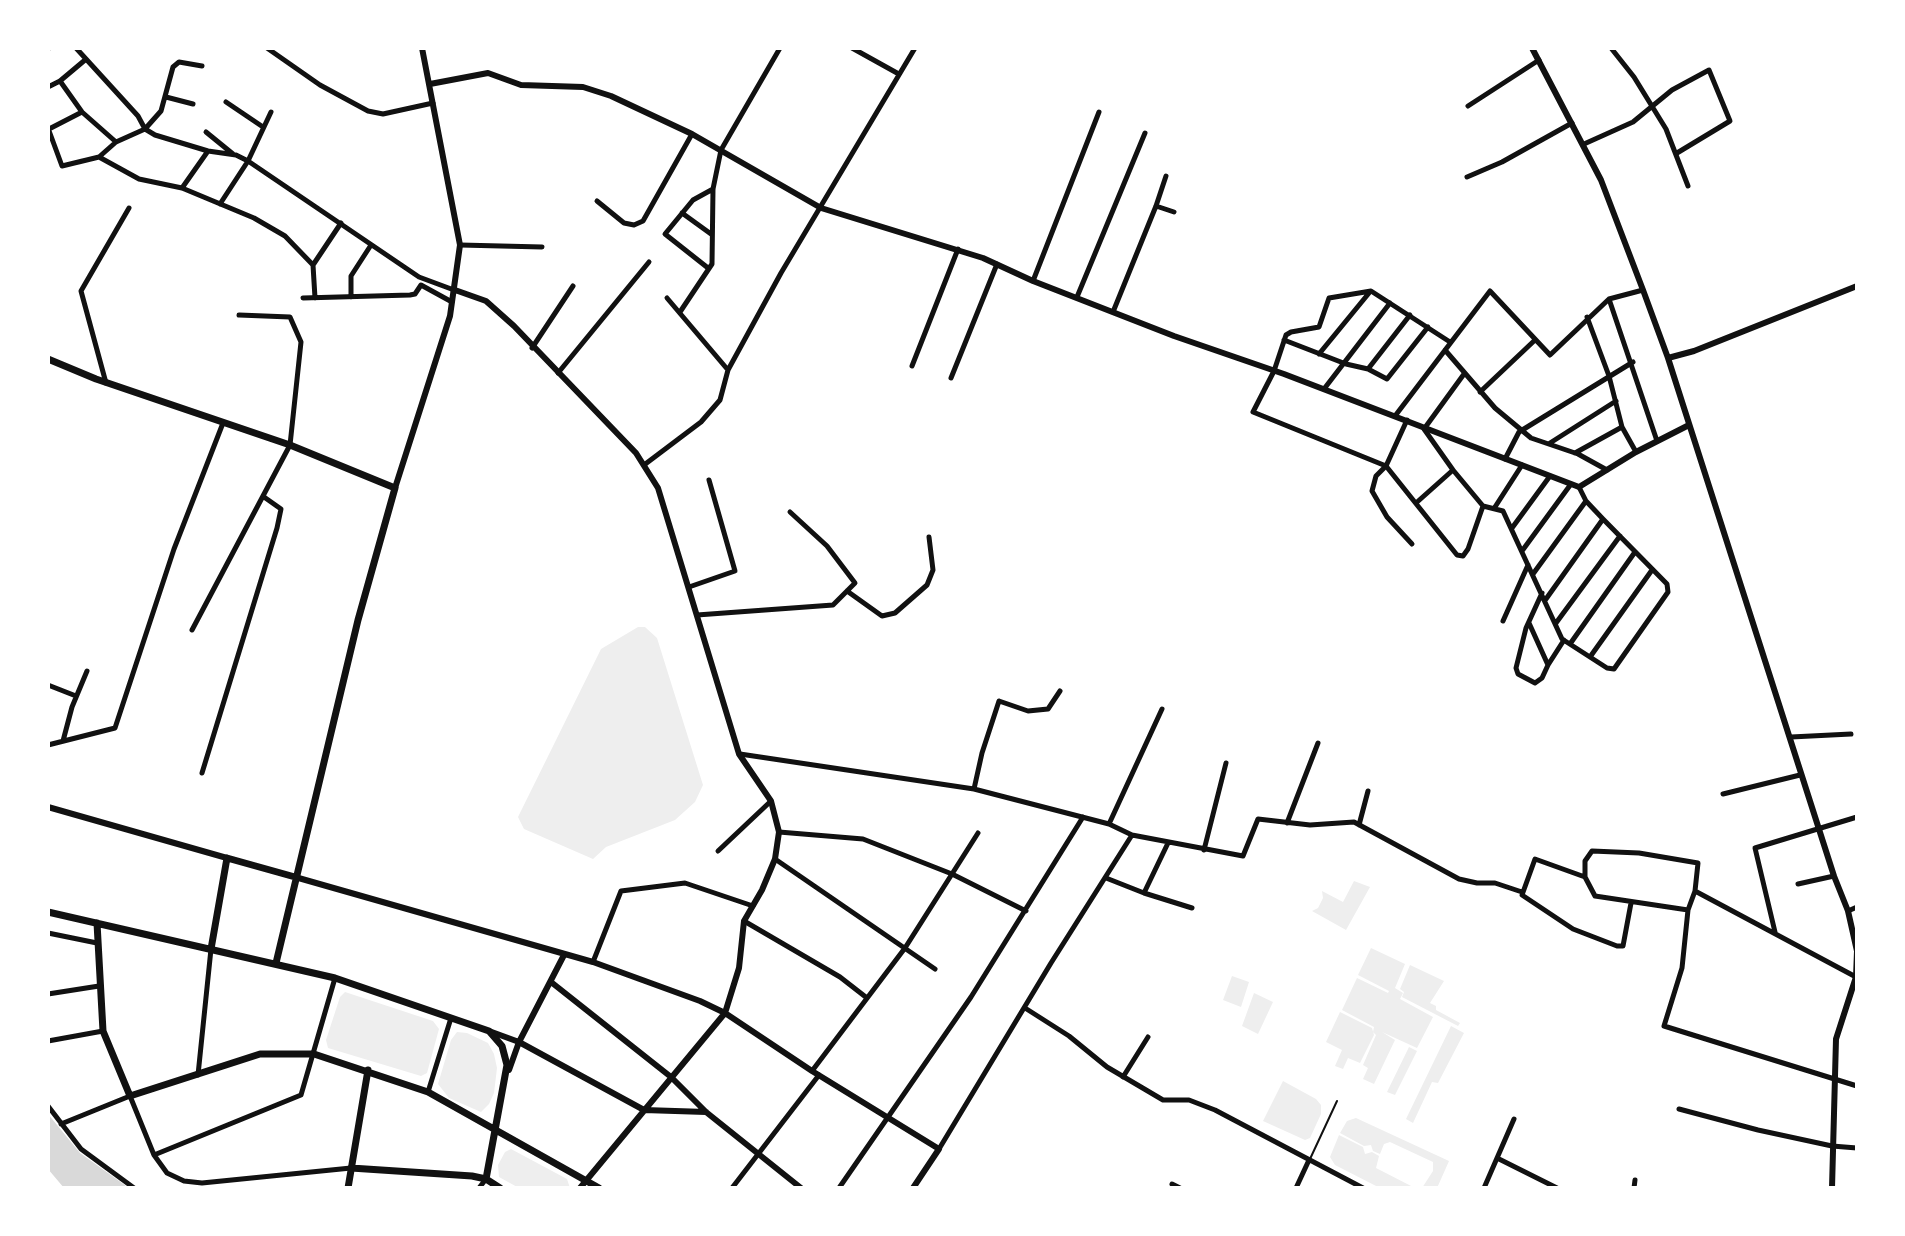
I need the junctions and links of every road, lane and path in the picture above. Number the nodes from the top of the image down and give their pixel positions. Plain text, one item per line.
1 (76, 48) edge
2 (267, 48) edge
3 (422, 48) edge
4 (780, 48) edge
5 (852, 48) edge
6 (915, 48) edge
7 (1532, 48) edge
8 (1611, 48) edge
9 (85, 60) junction
10 (1539, 60) junction
11 (202, 66) dead end
12 (897, 73) junction
13 (60, 81) junction
14 (430, 84) junction
15 (48, 87) edge
16 (166, 97) junction
17 (226, 102) dead end
18 (433, 103) junction
19 (193, 104) dead end
20 (1468, 106) dead end
21 (1653, 106) junction
22 (82, 112) junction
23 (271, 112) dead end
24 (1099, 112) dead end
25 (1572, 123) junction
26 (263, 127) junction
27 (48, 128) edge
28 (145, 129) junction
29 (206, 132) dead end
30 (1145, 133) dead end
31 (692, 134) junction
32 (116, 142) junction
33 (1584, 144) junction
34 (721, 150) junction
35 (208, 151) junction
36 (1677, 153) junction
37 (236, 155) junction
38 (99, 157) junction
39 (248, 161) junction
40 (1166, 176) dead end
41 (1467, 177) dead end
42 (1688, 186) dead end
43 (182, 188) junction
44 (713, 189) junction
45 (597, 201) dead end
46 (220, 204) junction
47 (1156, 206) junction
48 (129, 208) dead end
49 (821, 208) junction
50 (1174, 212) dead end
51 (682, 213) junction
52 (341, 223) junction
53 (712, 235) junction
54 (371, 245) junction
55 (460, 245) junction
56 (542, 247) dead end
57 (958, 249) junction
58 (649, 262) dead end
59 (997, 264) junction
60 (313, 265) junction
61 (708, 268) junction
62 (1033, 281) junction
63 (442, 286) junction
64 (573, 286) dead end
65 (1857, 286) edge
66 (455, 290) junction
67 (1643, 290) junction
68 (1371, 291) junction
69 (439, 295) junction
70 (351, 297) junction
71 (1077, 297) junction
72 (303, 298) dead end
73 (315, 298) junction
74 (667, 298) dead end
75 (1609, 299) junction
76 (452, 302) junction
77 (1390, 303) junction
78 (680, 312) junction
79 (1113, 312) junction
80 (239, 315) dead end
81 (1410, 315) junction
82 (1587, 317) junction
83 (1428, 327) junction
84 (1284, 340) junction
85 (1535, 340) junction
86 (1450, 342) junction
87 (532, 348) junction
88 (1445, 350) junction
89 (1319, 354) junction
90 (1668, 358) junction
91 (48, 359) edge
92 (1633, 362) junction
93 (1343, 363) junction
94 (912, 366) dead end
95 (1368, 369) junction
96 (728, 370) junction
97 (1274, 371) junction
98 (558, 374) junction
99 (1464, 374) junction
100 (1609, 376) junction
101 (951, 378) dead end
102 (106, 383) junction
103 (1324, 389) junction
104 (1480, 392) junction
105 (1616, 401) junction
106 (1395, 416) junction
107 (1407, 420) junction
108 (223, 423) junction
109 (1689, 425) junction
110 (1622, 427) junction
111 (1424, 429) junction
112 (1521, 430) junction
113 (1657, 441) junction
114 (1549, 444) junction
115 (290, 445) junction
116 (1636, 452) junction
117 (1575, 453) junction
118 (1505, 459) junction
119 (644, 465) junction
120 (1522, 465) junction
121 (1386, 466) junction
122 (1453, 470) junction
123 (1608, 470) junction
124 (1550, 476) junction
125 (709, 480) dead end
126 (1571, 484) junction
127 (1579, 487) junction
128 (395, 488) junction
129 (264, 497) junction
130 (1586, 501) junction
131 (1416, 503) junction
132 (1483, 506) junction
133 (1495, 507) junction
134 (790, 512) dead end
135 (1603, 519) junction
136 (1512, 528) junction
137 (1620, 536) junction
138 (929, 537) dead end
139 (1412, 544) dead end
140 (1522, 551) junction
141 (1635, 552) junction
142 (1529, 565) junction
143 (1652, 570) junction
144 (1533, 574) junction
145 (689, 587) junction
146 (847, 591) junction
147 (1544, 596) junction
148 (697, 615) junction
149 (1503, 621) dead end
150 (1529, 622) junction
151 (1556, 623) junction
152 (192, 630) dead end
153 (1567, 642) junction
154 (1590, 657) junction
155 (1548, 665) junction
156 (87, 671) dead end
157 (48, 685) edge
158 (1060, 691) dead end
159 (76, 696) junction
160 (1162, 709) dead end
161 (1851, 734) dead end
162 (1791, 737) junction
163 (63, 741) junction
164 (1318, 743) dead end
165 (48, 745) edge
166 (739, 754) junction
167 (1226, 763) dead end
168 (202, 773) dead end
169 (1800, 775) junction
170 (974, 789) junction
171 (1368, 791) dead end
172 (1723, 794) dead end
173 (771, 801) junction
174 (48, 807) edge
175 (1083, 817) junction
176 (1857, 817) edge
177 (1287, 823) junction
178 (1109, 824) junction
179 (1359, 825) junction
180 (1819, 827) junction
181 (779, 832) junction
182 (978, 833) dead end
183 (1132, 835) junction
184 (1168, 843) junction
185 (1204, 850) junction
186 (718, 851) dead end
187 (227, 858) junction
188 (775, 859) junction
189 (952, 874) junction
190 (1834, 876) junction
191 (295, 877) junction
192 (1585, 877) junction
193 (1106, 878) junction
194 (1798, 884) dead end
195 (1695, 891) junction
196 (1522, 892) junction
197 (1144, 893) junction
198 (1631, 903) junction
199 (753, 906) junction
200 (1857, 907) edge
201 (1192, 908) dead end
202 (1688, 910) junction
203 (1026, 911) junction
204 (1848, 911) junction
205 (48, 912) edge
206 (744, 921) junction
207 (97, 923) junction
208 (1775, 932) junction
209 (48, 933) edge
210 (97, 943) junction
211 (905, 948) junction
212 (211, 949) junction
213 (564, 955) junction
214 (593, 962) junction
215 (276, 963) junction
216 (935, 969) dead end
217 (1856, 977) edge
218 (335, 978) junction
219 (551, 982) junction
220 (99, 986) junction
221 (48, 994) edge
222 (867, 998) junction
223 (1025, 1008) junction
224 (725, 1013) junction
225 (451, 1018) junction
226 (103, 1031) junction
227 (489, 1031) junction
228 (1148, 1037) dead end
229 (48, 1041) edge
230 (519, 1042) junction
231 (314, 1054) junction
232 (368, 1070) junction
233 (816, 1073) junction
234 (198, 1076) junction
235 (506, 1076) junction
236 (671, 1077) junction
237 (1123, 1077) junction
238 (1834, 1080) junction
239 (1857, 1086) edge
240 (428, 1092) junction
241 (130, 1096) junction
242 (1337, 1101) dead end
243 (48, 1106) edge
244 (1679, 1109) dead end
245 (644, 1110) junction
246 (706, 1112) junction
247 (889, 1118) junction
248 (1514, 1119) dead end
249 (61, 1124) junction
250 (495, 1131) junction
251 (1832, 1146) junction
252 (1857, 1148) edge
253 (939, 1149) junction
254 (757, 1154) junction
255 (154, 1155) junction
256 (1499, 1159) junction
257 (1310, 1160) junction
258 (351, 1168) junction
259 (486, 1179) junction
260 (1635, 1180) dead end
261 (582, 1184) edge
262 (1172, 1184) dead end
263 (1556, 1187) edge
264 (134, 1188) edge
265 (348, 1188) edge
266 (479, 1188) edge
267 (500, 1188) edge
268 (599, 1188) edge
269 (732, 1188) edge
270 (801, 1188) edge
271 (839, 1188) edge
272 (913, 1188) edge
273 (1180, 1188) edge
274 (1296, 1188) edge
275 (1363, 1188) edge
276 (1484, 1188) edge
277 (1634, 1188) edge
278 (1832, 1188) edge

1 - 9 street
2 - 18 street
3 - 14 street
4 - 34 street
5 - 12 street
6 - 12 street
7 - 10 street
8 - 21 street
9 - 13 street
9 - 28 street
10 - 20 street
10 - 25 street
11 - 16 street
12 - 49 street
13 - 15 street
13 - 22 street
14 - 18 street
14 - 31 street
16 - 19 street
16 - 28 street
17 - 26 street
18 - 55 street
21 - 33 street
21 - 36 street
21 - 36 street
22 - 27 street
22 - 32 street
23 - 26 street
24 - 62 street
25 - 33 street
25 - 41 street
26 - 39 street
27 - 38 street
28 - 32 street
28 - 35 street
29 - 37 street
30 - 71 street
31 - 34 street
31 - 45 street
32 - 38 street
33 - 67 street
34 - 44 street
34 - 49 street
35 - 37 street
35 - 43 street
36 - 42 street
37 - 39 street
38 - 43 street
39 - 46 street
39 - 52 street
40 - 47 street
43 - 46 street
44 - 51 street
44 - 53 street
46 - 60 street
47 - 50 street
47 - 79 street
48 - 102 street
49 - 57 street
49 - 96 street
51 - 53 street
51 - 61 street
52 - 54 street
52 - 60 street
53 - 61 street
54 - 63 street
54 - 70 street
55 - 56 street
55 - 66 street
57 - 59 street
57 - 94 street
58 - 98 street
59 - 62 street
59 - 101 street
60 - 73 street
61 - 78 street
62 - 71 street
63 - 66 street
63 - 69 street
64 - 87 street
65 - 90 street
66 - 76 street
66 - 87 street
67 - 75 street
67 - 90 street
68 - 77 street
68 - 84 street
68 - 89 street
69 - 70 street
69 - 76 street
70 - 73 street
71 - 79 street
72 - 73 street
74 - 78 street
75 - 82 street
75 - 92 street
76 - 128 street
77 - 81 street
77 - 93 street
78 - 96 street
79 - 97 street
80 - 115 street
81 - 83 street
81 - 95 street
82 - 85 street
82 - 100 street
83 - 86 street
83 - 95 street
84 - 89 street
84 - 97 street
85 - 86 street
85 - 104 street
86 - 88 street
87 - 98 street
88 - 99 street
88 - 106 street
89 - 93 street
90 - 109 street
91 - 102 main road
92 - 100 street
92 - 113 street
93 - 95 street
93 - 103 street
96 - 119 street
97 - 103 street
97 - 121 street
98 - 119 street
99 - 104 street
99 - 111 street
100 - 105 street
100 - 112 street
102 - 108 main road
103 - 106 street
104 - 112 street
105 - 110 street
105 - 114 street
106 - 107 street
107 - 111 street
107 - 121 street
108 - 115 main road
108 - 163 street
109 - 113 street
109 - 162 street
110 - 116 street
110 - 117 street
111 - 118 street
111 - 122 street
112 - 114 street
112 - 118 street
113 - 116 street
114 - 117 street
115 - 128 main road
115 - 129 street
116 - 123 street
117 - 123 street
118 - 120 street
119 - 145 street
120 - 124 street
120 - 133 street
121 - 131 street
121 - 139 street
122 - 131 street
122 - 132 street
123 - 127 street
124 - 126 street
124 - 136 street
125 - 145 street
126 - 127 street
126 - 140 street
127 - 130 street
128 - 191 main road
129 - 152 street
129 - 168 street
130 - 135 street
130 - 144 street
131 - 132 street
132 - 133 street
133 - 136 street
134 - 146 street
135 - 137 street
135 - 147 street
136 - 140 street
137 - 141 street
137 - 151 street
138 - 146 street
140 - 142 street
141 - 143 street
141 - 153 street
142 - 144 street
142 - 149 street
143 - 154 street
143 - 154 street
144 - 147 street
145 - 148 street
146 - 148 street
147 - 150 street
147 - 151 street
148 - 166 street
150 - 155 street
150 - 155 street
151 - 153 street
153 - 154 street
153 - 155 street
156 - 159 street
157 - 159 street
158 - 170 street
159 - 163 street
160 - 178 street
161 - 162 street
162 - 169 street
163 - 165 street
164 - 177 street
166 - 170 street
166 - 173 street
167 - 185 street
169 - 172 street
169 - 180 street
170 - 175 street
171 - 179 street
173 - 181 street
173 - 186 street
174 - 187 street
175 - 178 street
175 - 203 street
176 - 180 street
177 - 179 street
177 - 185 street
178 - 183 street
179 - 196 street
180 - 190 street
180 - 208 street
181 - 188 street
181 - 189 street
182 - 189 street
183 - 184 street
183 - 193 street
184 - 185 street
184 - 197 street
187 - 191 main road
187 - 212 main road
188 - 199 street
188 - 211 street
189 - 203 street
189 - 211 street
190 - 194 street
190 - 204 street
191 - 213 street
191 - 215 main road
192 - 195 street
192 - 196 street
192 - 198 street
193 - 197 street
193 - 223 street
195 - 202 street
195 - 208 street
196 - 198 street
197 - 201 street
198 - 202 street
199 - 206 street
199 - 214 street
200 - 204 street
202 - 238 street
203 - 247 street
204 - 217 street
205 - 207 main road
206 - 222 street
206 - 224 street
207 - 210 main road
207 - 212 main road
208 - 217 street
209 - 210 street
210 - 220 main road
211 - 216 street
211 - 222 street
212 - 215 main road
212 - 234 street
213 - 214 street
213 - 219 street
214 - 224 street
215 - 218 main road
217 - 238 street
218 - 225 main road
218 - 231 street
219 - 230 street
219 - 236 street
220 - 221 street
220 - 226 main road
222 - 233 street
223 - 237 street
223 - 253 street
224 - 233 street
224 - 236 street
225 - 227 main road
225 - 240 street
226 - 229 street
226 - 241 main road
227 - 230 street
227 - 235 main road
228 - 237 street
230 - 235 street
230 - 245 street
231 - 232 main road
231 - 234 main road
231 - 255 street
232 - 240 main road
232 - 258 main road
233 - 247 street
233 - 254 street
234 - 241 main road
235 - 250 main road
236 - 245 street
236 - 246 street
237 - 257 street
238 - 239 street
238 - 251 street
240 - 250 main road
241 - 249 street
241 - 255 street
242 - 257 lane
243 - 249 street
244 - 251 street
245 - 246 street
245 - 261 street
246 - 254 street
247 - 253 street
247 - 271 street
248 - 256 street
249 - 264 street
250 - 259 main road
250 - 261 main road
251 - 252 street
251 - 278 street
253 - 272 street
254 - 269 street
254 - 270 street
255 - 258 street
256 - 263 street
256 - 276 street
257 - 274 street
257 - 275 street
258 - 259 main road
258 - 265 main road
259 - 266 street
259 - 267 main road
260 - 277 street
261 - 268 main road
262 - 273 street

